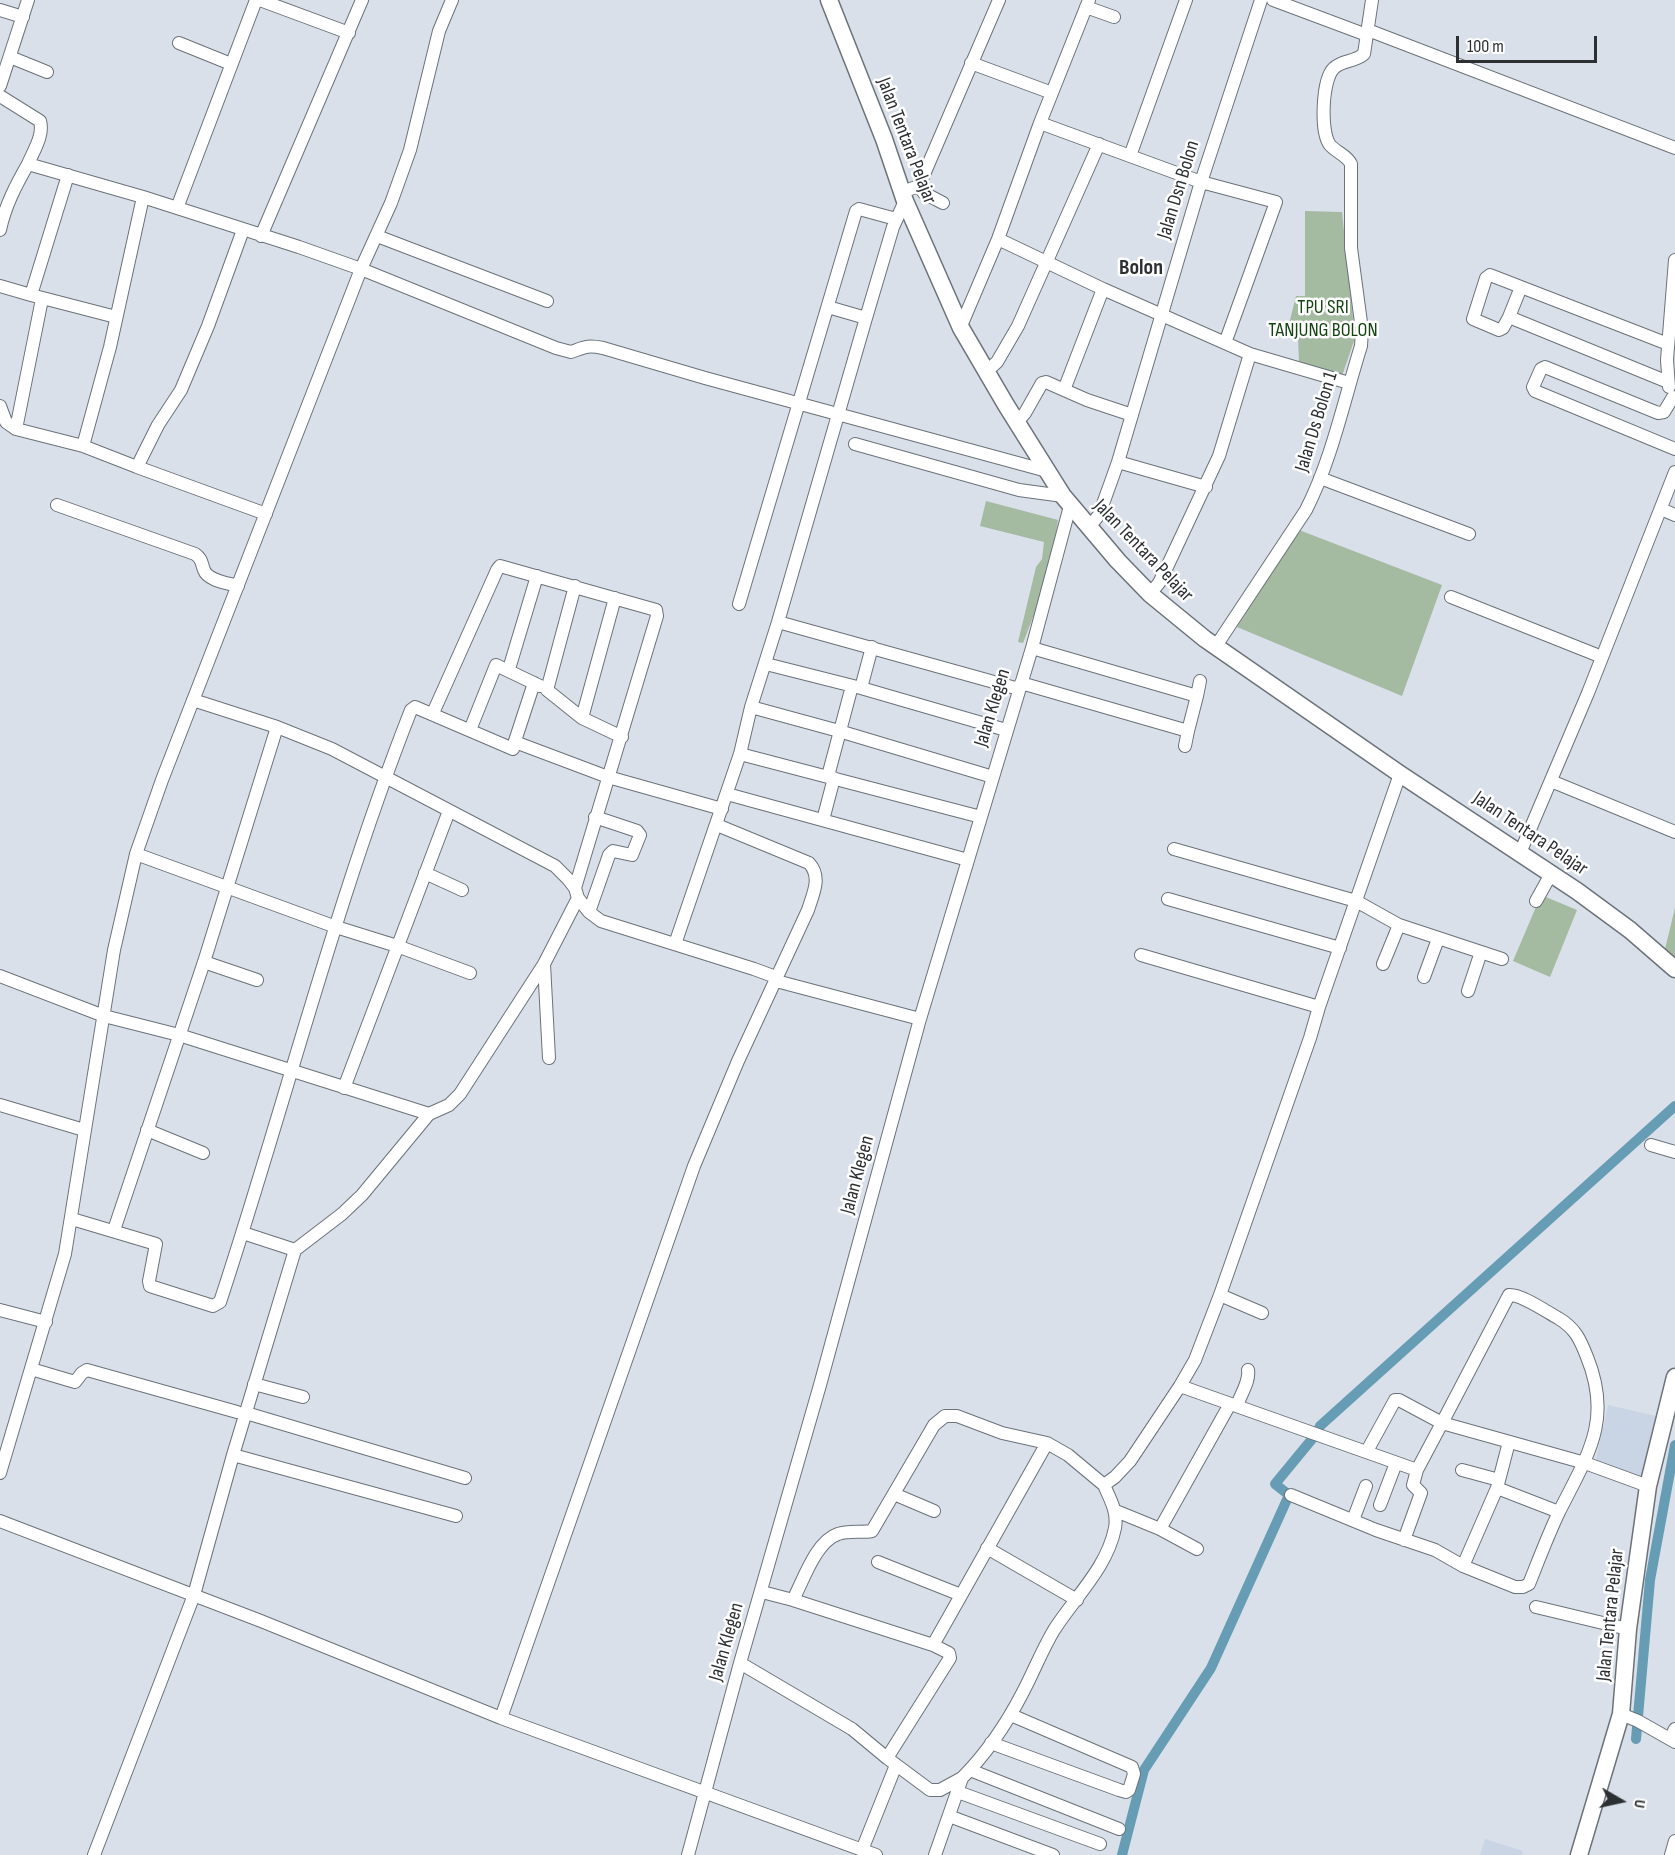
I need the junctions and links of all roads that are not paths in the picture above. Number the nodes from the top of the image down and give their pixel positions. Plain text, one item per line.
1 (28, 0) edge
2 (258, 0) edge
3 (362, 0) edge
4 (452, 0) edge
5 (829, 0) edge
6 (999, 0) edge
7 (1186, 0) edge
8 (1261, 0) edge
9 (1273, 0) edge
10 (1372, 0) edge
11 (1088, 3) edge
12 (0, 10) edge
13 (23, 17) junction
14 (1114, 17) dead end
15 (349, 33) junction
16 (1368, 33) junction
17 (179, 43) dead end
18 (10, 57) junction
19 (971, 63) junction
20 (231, 64) junction
21 (47, 72) dead end
22 (0, 86) edge
23 (1052, 93) junction
24 (0, 96) edge
25 (1041, 123) junction
26 (1099, 144) junction
27 (1675, 148) edge
28 (1130, 156) junction
29 (28, 164) junction
30 (68, 175) junction
31 (1201, 182) junction
32 (919, 186) junction
33 (143, 197) junction
34 (904, 197) junction
35 (943, 203) dead end
36 (177, 208) junction
37 (896, 219) junction
38 (0, 230) edge
39 (243, 230) junction
40 (261, 236) junction
41 (376, 236) junction
42 (998, 239) junction
43 (1675, 260) edge
44 (1046, 262) junction
45 (361, 269) junction
46 (0, 286) edge
47 (1521, 287) junction
48 (1103, 289) junction
49 (36, 297) junction
50 (547, 301) dead end
51 (828, 307) junction
52 (1162, 315) junction
53 (116, 317) junction
54 (1509, 317) junction
55 (866, 318) junction
56 (961, 326) junction
57 (1672, 329) edge
58 (1226, 343) junction
59 (1668, 344) junction
60 (1250, 354) junction
61 (987, 371) junction
62 (1668, 382) junction
63 (1349, 383) junction
64 (1064, 390) junction
65 (1674, 398) edge
66 (800, 403) junction
67 (0, 406) edge
68 (839, 413) junction
69 (1132, 415) junction
70 (1017, 422) junction
71 (16, 429) junction
72 (855, 444) dead end
73 (83, 446) junction
74 (1675, 449) edge
75 (1118, 462) junction
76 (137, 467) junction
77 (1047, 471) junction
78 (1675, 472) edge
79 (1320, 478) junction
80 (1206, 487) junction
81 (1067, 501) junction
82 (57, 505) dead end
83 (1661, 509) junction
84 (266, 514) junction
85 (1675, 515) edge
86 (1089, 527) junction
87 (1469, 534) dead end
88 (537, 576) junction
89 (238, 586) junction
90 (575, 586) junction
91 (1150, 594) junction
92 (1451, 597) dead end
93 (615, 598) junction
94 (739, 604) dead end
95 (778, 622) junction
96 (1216, 646) junction
97 (872, 647) junction
98 (1032, 648) junction
99 (1602, 657) junction
100 (766, 664) junction
101 (509, 669) junction
102 (1200, 681) dead end
103 (534, 683) junction
104 (1020, 686) junction
105 (856, 687) junction
106 (547, 690) junction
107 (1197, 696) junction
108 (193, 700) junction
109 (752, 707) junction
110 (433, 713) junction
111 (582, 718) junction
112 (277, 727) junction
113 (470, 730) junction
114 (1006, 730) junction
115 (839, 731) junction
116 (1188, 731) junction
117 (622, 736) junction
118 (514, 745) junction
119 (1185, 746) dead end
120 (740, 754) junction
121 (1401, 774) junction
122 (385, 776) junction
123 (831, 777) junction
124 (993, 777) junction
125 (607, 781) junction
126 (1551, 781) junction
127 (727, 794) junction
128 (722, 809) junction
129 (448, 811) junction
130 (981, 817) junction
131 (595, 818) junction
132 (823, 820) junction
133 (717, 825) junction
134 (1675, 832) edge
135 (1174, 849) dead end
136 (1520, 853) junction
137 (136, 854) junction
138 (968, 860) junction
139 (424, 873) junction
140 (1551, 874) junction
141 (229, 886) junction
142 (462, 890) dead end
143 (577, 893) junction
144 (1168, 899) dead end
145 (1356, 901) junction
146 (1536, 902) dead end
147 (590, 912) junction
148 (1399, 925) junction
149 (336, 927) junction
150 (1438, 939) junction
151 (675, 944) junction
152 (396, 946) junction
153 (1340, 948) junction
154 (1482, 952) junction
155 (1141, 956) dead end
156 (1502, 959) dead end
157 (204, 962) junction
158 (544, 964) junction
159 (1383, 964) dead end
160 (1675, 969) edge
161 (470, 973) dead end
162 (0, 976) edge
163 (1424, 977) dead end
164 (776, 978) junction
165 (257, 980) dead end
166 (1468, 991) dead end
167 (1318, 1006) junction
168 (104, 1016) junction
169 (920, 1019) junction
170 (179, 1035) junction
171 (549, 1058) dead end
172 (291, 1070) junction
173 (344, 1088) junction
174 (0, 1105) edge
175 (429, 1114) junction
176 (147, 1130) junction
177 (84, 1131) junction
178 (1651, 1145) dead end
179 (1675, 1152) edge
180 (203, 1153) dead end
181 (72, 1219) junction
182 (114, 1230) junction
183 (243, 1233) junction
184 (295, 1250) junction
185 (1220, 1295) junction
186 (0, 1310) edge
187 (1262, 1313) dead end
188 (46, 1322) junction
189 (32, 1369) junction
190 (1248, 1370) dead end
191 (1675, 1377) edge
192 (254, 1383) junction
193 (1180, 1386) junction
194 (303, 1397) dead end
195 (1233, 1405) junction
196 (241, 1413) junction
197 (1442, 1423) junction
198 (1509, 1442) junction
199 (1047, 1443) junction
200 (1367, 1452) junction
201 (232, 1455) junction
202 (1396, 1462) junction
203 (1585, 1463) junction
204 (1418, 1470) junction
205 (1462, 1470) dead end
206 (0, 1473) edge
207 (465, 1478) dead end
208 (1498, 1484) junction
209 (1104, 1485) junction
210 (1366, 1486) dead end
211 (1648, 1486) junction
212 (894, 1494) junction
213 (1292, 1495) dead end
214 (1380, 1505) dead end
215 (934, 1511) dead end
216 (1116, 1511) junction
217 (1559, 1512) junction
218 (456, 1516) dead end
219 (1353, 1520) junction
220 (0, 1521) edge
221 (1160, 1529) junction
222 (1404, 1540) junction
223 (987, 1548) junction
224 (1197, 1549) dead end
225 (878, 1562) dead end
226 (1462, 1566) junction
227 (762, 1592) junction
228 (194, 1595) junction
229 (961, 1595) junction
230 (793, 1600) junction
231 (1077, 1600) junction
232 (1536, 1607) dead end
233 (1628, 1629) junction
234 (933, 1645) junction
235 (741, 1663) junction
236 (1011, 1715) junction
237 (501, 1718) junction
238 (1631, 1718) junction
239 (1673, 1737) edge
240 (991, 1743) junction
241 (891, 1761) junction
242 (966, 1774) junction
243 (958, 1791) junction
244 (706, 1793) junction
245 (949, 1816) junction
246 (1119, 1829) dead end
247 (1675, 1841) edge
248 (1100, 1844) dead end
249 (861, 1850) junction
250 (94, 1855) edge
251 (688, 1855) edge
252 (876, 1855) edge
253 (935, 1855) edge
254 (1053, 1855) edge
255 (1579, 1855) edge
256 (1671, 1855) edge

1 - 13 street
2 - 15 street
2 - 20 street
3 - 15 street
4 - 41 street
5 - 34 main road, Jalan Tentara Pelajar
6 - 19 street
7 - 28 street
8 - 31 street, Jalan Dsn Bolon
9 - 16 street
10 - 16 street, Jalan Ds Bolon 1
11 - 14 street
11 - 23 street
12 - 13 street
13 - 18 street
15 - 40 street
16 - 27 street
16 - 63 street, Jalan Ds Bolon 1
17 - 20 street
18 - 21 street
18 - 22 street
19 - 23 street
19 - 32 street
20 - 36 street
23 - 25 street
24 - 29 street
25 - 26 street
25 - 42 street
26 - 28 street
26 - 44 street
28 - 31 street
29 - 30 street
29 - 38 street
30 - 33 street
30 - 49 street
31 - 52 street, Jalan Dsn Bolon
31 - 58 street
32 - 34 street
32 - 35 street
33 - 36 street
33 - 53 street
34 - 37 street
34 - 56 main road, Jalan Tentara Pelajar
36 - 39 street
37 - 51 street
37 - 55 street
39 - 40 street
39 - 76 street
40 - 45 street
41 - 45 street
41 - 50 street
42 - 44 street
42 - 56 street
43 - 57 street
44 - 48 street
44 - 61 street
45 - 66 street
45 - 84 street
46 - 49 street
47 - 54 street
47 - 54 street
47 - 59 street
48 - 52 street
48 - 64 street
49 - 53 street
49 - 71 street
51 - 55 street
51 - 66 street
52 - 58 street
52 - 69 street, Jalan Dsn Bolon
53 - 73 street
54 - 62 street
55 - 68 street
56 - 61 main road, Jalan Tentara Pelajar
57 - 59 street
58 - 60 street
59 - 62 street
60 - 63 street
60 - 80 street
61 - 70 main road, Jalan Tentara Pelajar
62 - 65 street
63 - 79 street, Jalan Ds Bolon 1
64 - 69 street
64 - 70 street
65 - 74 street
66 - 68 street
66 - 94 street
67 - 71 street
68 - 77 street
68 - 95 street
69 - 75 street, Jalan Dsn Bolon
70 - 77 main road, Jalan Tentara Pelajar
71 - 73 street
72 - 81 street
73 - 76 street
75 - 80 street
75 - 86 street, Jalan Dsn Bolon
76 - 84 street
77 - 81 main road, Jalan Tentara Pelajar
78 - 83 street
79 - 87 street
79 - 96 street, Jalan Ds Bolon 1
80 - 91 street
81 - 86 main road, Jalan Tentara Pelajar
81 - 98 street, Jalan Klegen
82 - 89 street
83 - 85 street
83 - 99 street
84 - 89 street
86 - 91 main road, Jalan Tentara Pelajar
88 - 90 street
88 - 101 street
88 - 110 street
89 - 108 street
90 - 93 street
90 - 106 street
91 - 96 main road, Jalan Tentara Pelajar
92 - 99 street
93 - 111 street
93 - 117 street
95 - 97 street
95 - 100 street
96 - 121 main road, Jalan Tentara Pelajar
97 - 104 street
97 - 105 street
98 - 104 street, Jalan Klegen
98 - 107 street
99 - 126 street
100 - 105 street
100 - 109 street
101 - 103 street
101 - 113 street
102 - 107 street
103 - 106 street
103 - 118 street
104 - 114 street, Jalan Klegen
104 - 116 street
105 - 114 street
105 - 115 street
106 - 111 street
107 - 116 street
108 - 112 street
108 - 137 street
109 - 115 street
109 - 120 street
110 - 113 street
110 - 122 street
111 - 117 street
112 - 122 street
112 - 141 street
113 - 118 street
114 - 124 street, Jalan Klegen
115 - 123 street
115 - 124 street
116 - 119 street
117 - 125 street
118 - 125 street
120 - 123 street
120 - 127 street
121 - 136 main road, Jalan Tentara Pelajar
121 - 145 street
122 - 129 street
122 - 149 street
123 - 130 street
123 - 132 street
124 - 130 street, Jalan Klegen
125 - 128 street
125 - 131 street
126 - 134 street
126 - 136 street
127 - 128 street
127 - 132 street
128 - 133 street
129 - 139 street
129 - 143 street
130 - 138 street, Jalan Klegen
131 - 143 street
131 - 147 street
132 - 138 street
133 - 151 street
133 - 164 street
135 - 145 street
136 - 140 main road, Jalan Tentara Pelajar
137 - 141 street
137 - 168 street
138 - 169 street, Jalan Klegen
139 - 142 street
139 - 152 street
140 - 146 street
140 - 160 main road, Jalan Tentara Pelajar
141 - 149 street
141 - 157 street
143 - 147 street
143 - 158 street
144 - 153 street
145 - 148 street
145 - 153 street
147 - 151 street
148 - 150 street
148 - 159 street
149 - 152 street
149 - 172 street
150 - 154 street
150 - 163 street
151 - 164 street
152 - 161 street
152 - 173 street
153 - 167 street
154 - 156 street
154 - 166 street
155 - 167 street
157 - 165 street
157 - 170 street
158 - 171 street
158 - 175 street
162 - 168 street
164 - 169 street
164 - 237 street
167 - 185 street
168 - 170 street
168 - 177 street
169 - 227 street, Jalan Klegen
170 - 172 street
170 - 176 street
172 - 173 street
172 - 183 street
173 - 175 street
174 - 177 street
175 - 184 street
176 - 180 street
176 - 182 street
177 - 181 street
178 - 179 street
181 - 182 street
181 - 188 street
182 - 183 street
183 - 184 street
184 - 192 street
185 - 187 street
185 - 193 street
186 - 188 street
188 - 189 street
189 - 196 street
189 - 206 street
190 - 195 street
191 - 211 main road, Jalan Tentara Pelajar
192 - 194 street
192 - 196 street
193 - 195 street
193 - 209 street
195 - 200 street
195 - 221 street
196 - 201 street
196 - 207 street
197 - 198 street
197 - 200 street
197 - 203 street
197 - 204 street
198 - 203 street
198 - 208 street
199 - 209 street
199 - 212 street
199 - 223 street
200 - 202 street
201 - 218 street
201 - 228 street
202 - 204 street
202 - 214 street
203 - 211 street
203 - 217 street
204 - 222 street
205 - 208 street
208 - 217 street
208 - 226 street
209 - 216 street
210 - 219 street
211 - 233 main road, Jalan Tentara Pelajar
212 - 215 street
212 - 230 street
213 - 219 street
216 - 221 street
216 - 231 street
217 - 226 street
219 - 222 street
220 - 228 street
221 - 224 street
222 - 226 street
223 - 229 street
223 - 231 street
225 - 229 street
227 - 230 street
227 - 235 street, Jalan Klegen
228 - 237 street
228 - 250 street
229 - 234 street
230 - 234 street
231 - 236 street
232 - 233 street
233 - 238 main road, Jalan Tentara Pelajar
234 - 241 street
235 - 241 street
235 - 244 street, Jalan Klegen
236 - 240 street
236 - 240 street
237 - 244 street
238 - 239 street
238 - 255 main road, Jalan Tentara Pelajar
240 - 242 street
241 - 242 street
241 - 249 street
242 - 243 street
242 - 246 street
243 - 245 street
243 - 248 street
244 - 249 street
244 - 251 street, Jalan Klegen
245 - 253 street
245 - 254 street
247 - 256 street
249 - 252 street

